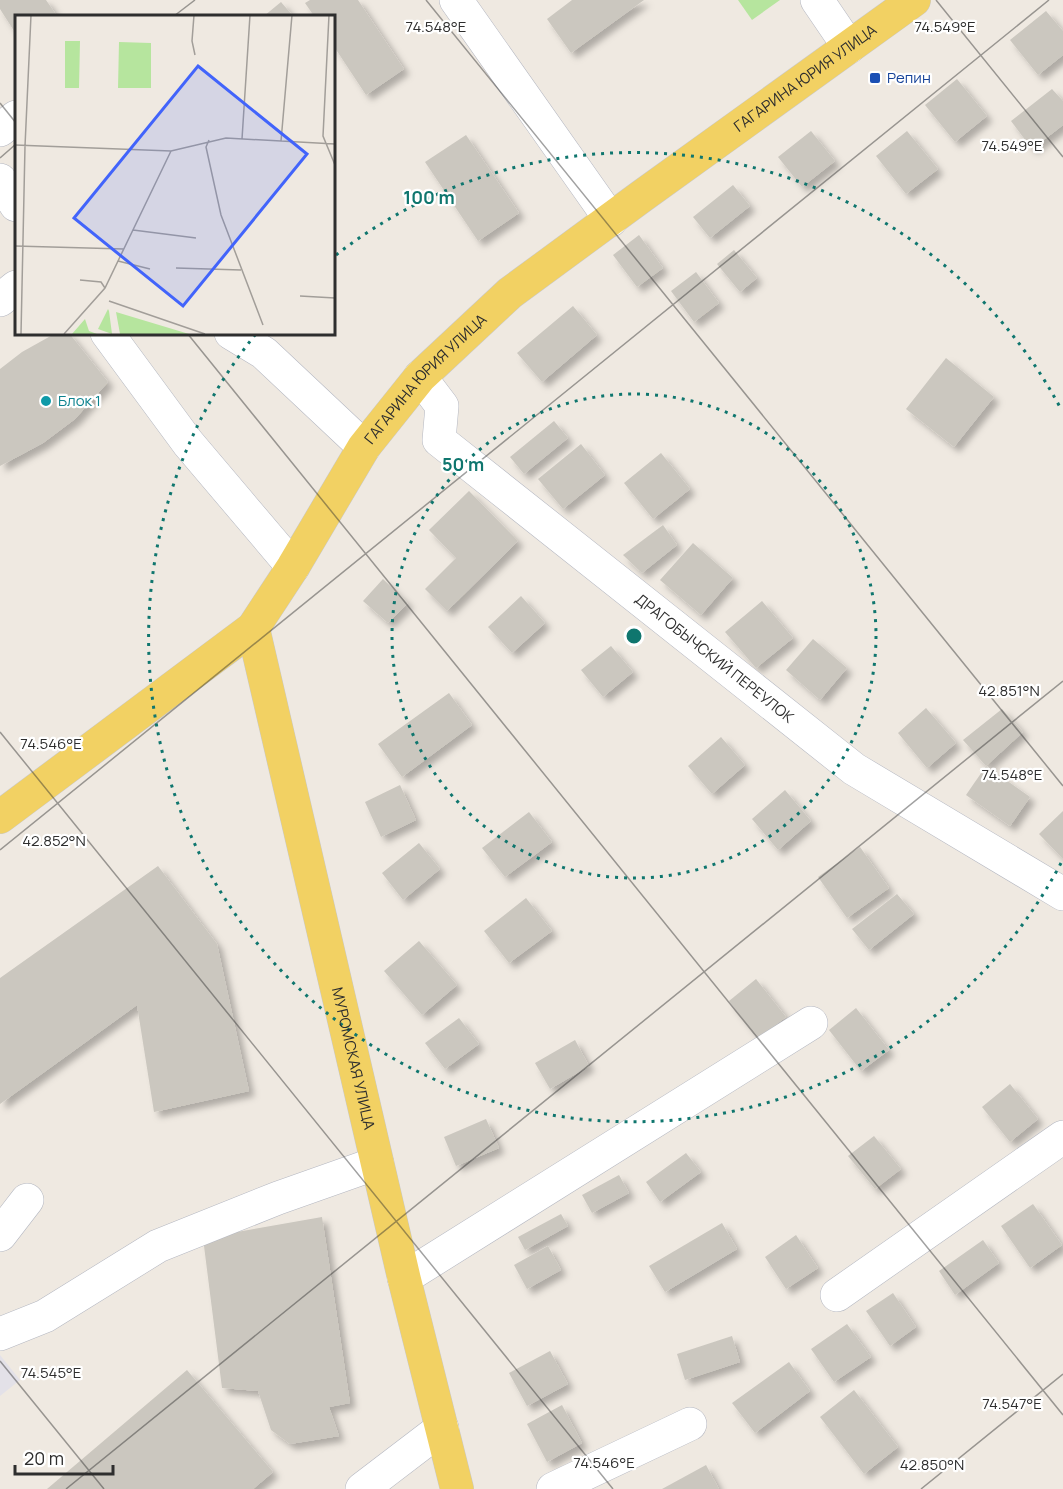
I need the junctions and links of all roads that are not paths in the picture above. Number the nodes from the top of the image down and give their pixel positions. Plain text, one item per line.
1 (456, 0) edge
2 (817, 0) edge
3 (914, 0) edge
4 (849, 47) junction
5 (15, 118) edge
6 (0, 130) edge
7 (0, 180) edge
8 (15, 203) edge
9 (611, 220) junction
10 (15, 288) edge
11 (0, 300) edge
12 (108, 334) edge
13 (233, 334) edge
14 (420, 376) junction
15 (364, 447) junction
16 (293, 567) junction
17 (253, 628) junction
18 (0, 818) edge
19 (1063, 894) edge
20 (811, 1023) dead end
21 (1063, 1137) edge
22 (377, 1163) junction
23 (27, 1200) dead end
24 (0, 1235) edge
25 (405, 1278) junction
26 (837, 1295) dead end
27 (0, 1334) edge
28 (690, 1424) dead end
29 (442, 1428) junction
30 (362, 1489) edge
31 (457, 1489) edge
32 (553, 1489) edge

1 - 9 street
2 - 4 street
3 - 4 main road, ГАГАРИНА ЮРИЯ УЛИЦА
4 - 9 main road, ГАГАРИНА ЮРИЯ УЛИЦА
5 - 6 street
7 - 8 street
9 - 14 main road, ГАГАРИНА ЮРИЯ УЛИЦА
10 - 11 street
12 - 16 street
13 - 15 street
14 - 15 main road, ГАГАРИНА ЮРИЯ УЛИЦА
14 - 19 street, ДРАГОБЫЧСКИЙ ПЕРЕУЛОК
15 - 16 main road, ГАГАРИНА ЮРИЯ УЛИЦА
16 - 17 main road, ГАГАРИНА ЮРИЯ УЛИЦА
17 - 18 main road, ГАГАРИНА ЮРИЯ УЛИЦА
17 - 22 main road, МУРОМСКАЯ УЛИЦА
20 - 25 street
21 - 26 street
22 - 25 main road, МУРОМСКАЯ УЛИЦА
22 - 27 street
23 - 24 street
25 - 29 main road, МУРОМСКАЯ УЛИЦА
28 - 32 street
29 - 30 street
29 - 31 main road, МУРОМСКАЯ УЛИЦА

